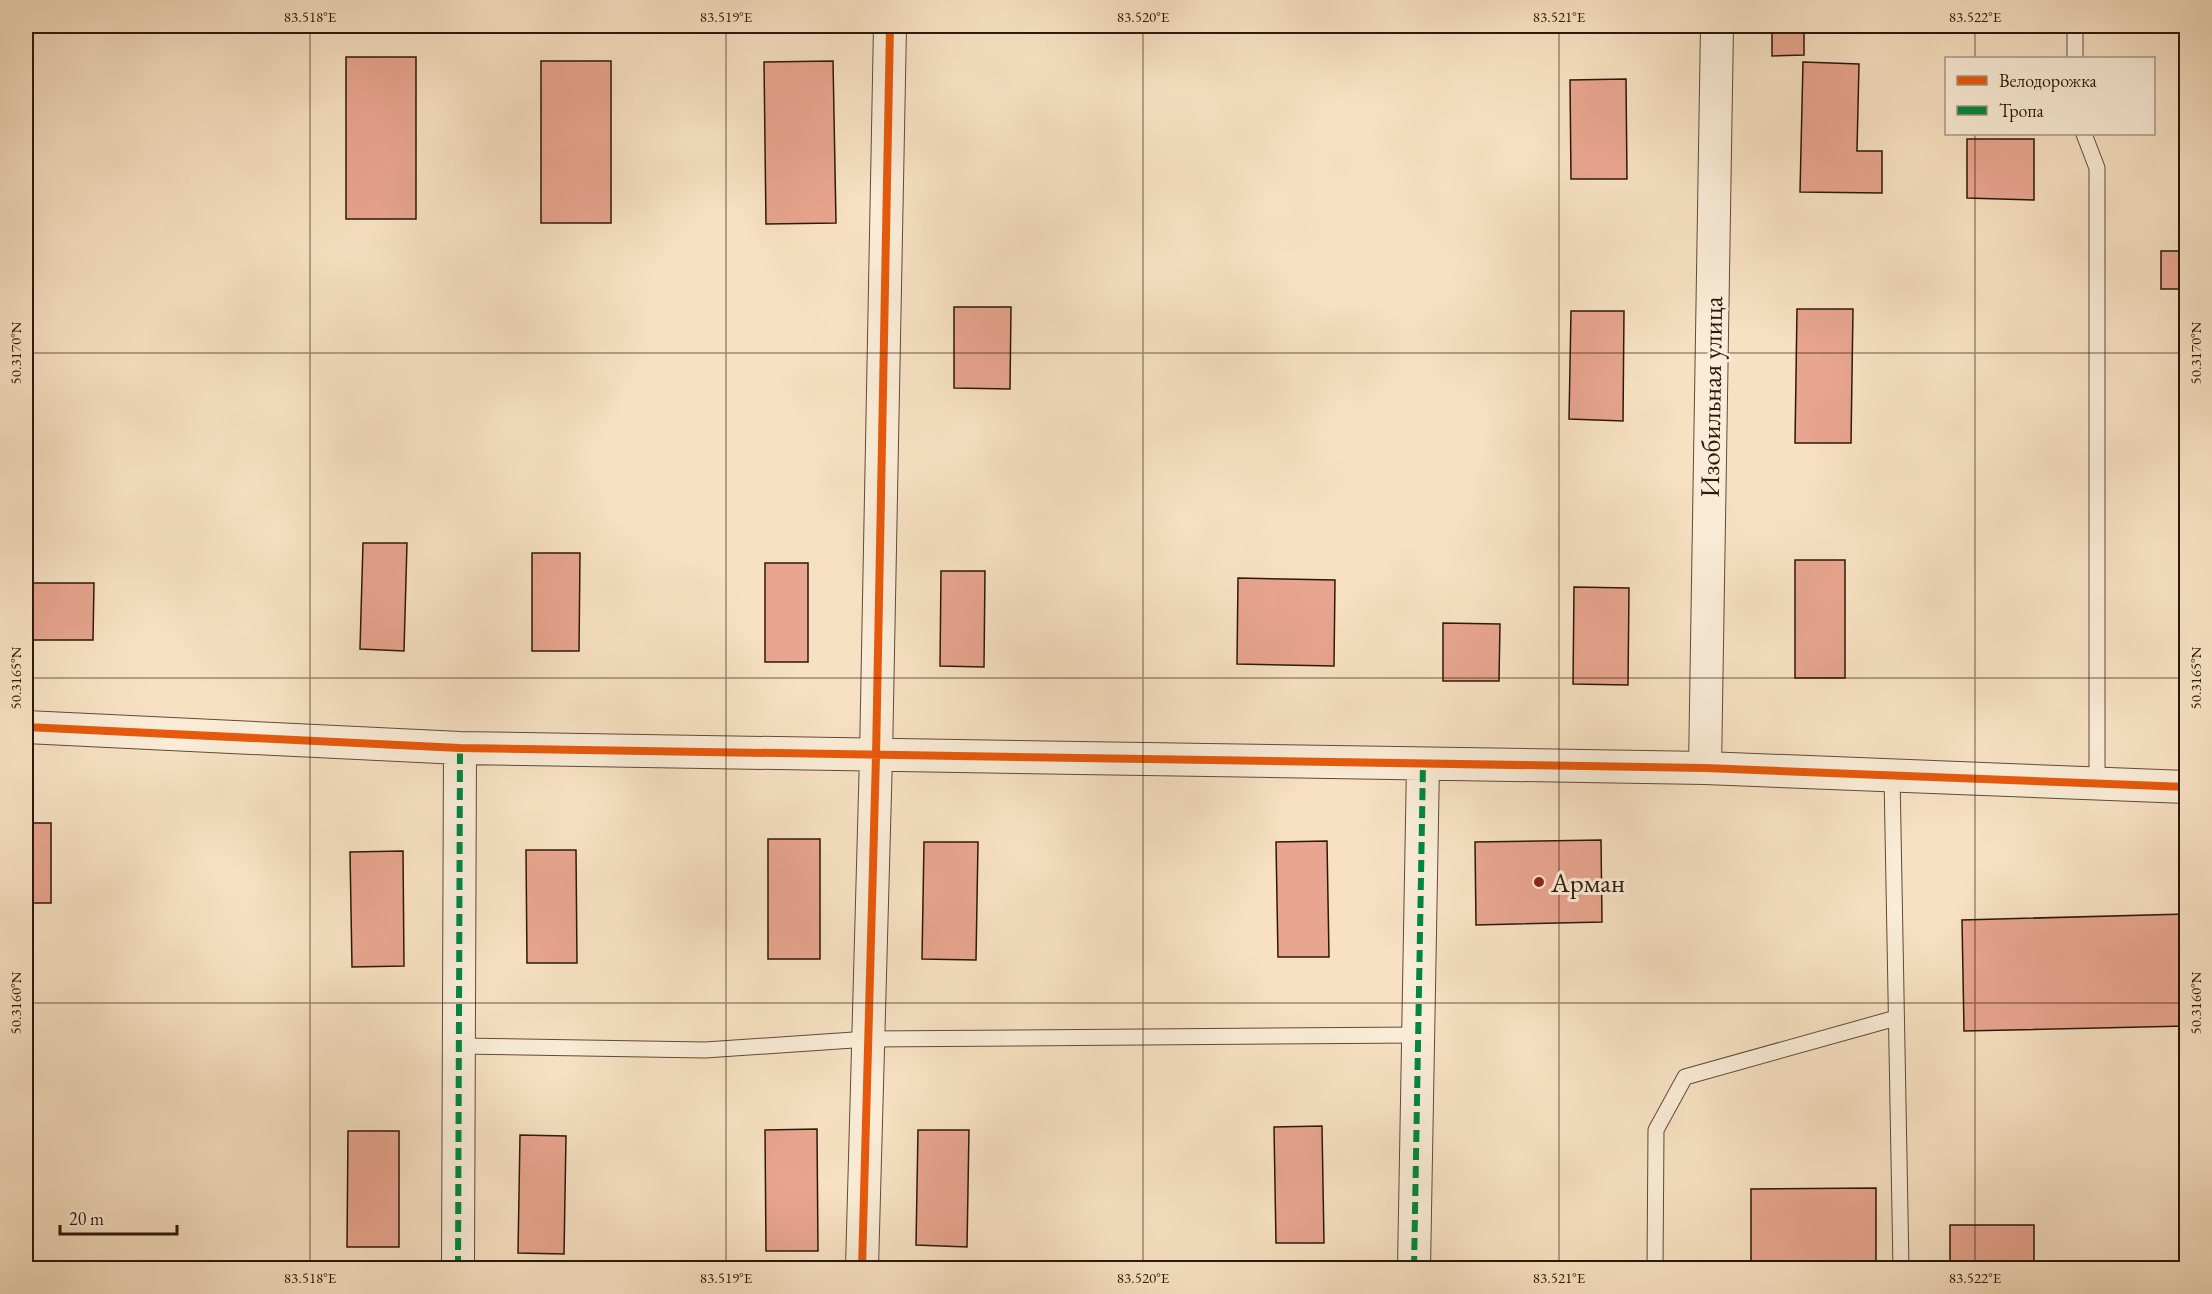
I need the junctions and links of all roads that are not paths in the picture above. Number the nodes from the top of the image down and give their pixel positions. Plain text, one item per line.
1 (890, 26) edge
2 (1717, 26) edge
3 (2075, 26) edge
4 (2075, 57) edge
5 (2084, 135) edge
6 (26, 727) edge
7 (460, 748) junction
8 (876, 756) junction
9 (1423, 764) junction
10 (1705, 768) junction
11 (1892, 775) junction
12 (2097, 783) junction
13 (2187, 787) edge
14 (1896, 1018) junction
15 (1418, 1035) junction
16 (868, 1039) junction
17 (459, 1046) junction
18 (459, 1269) edge
19 (862, 1269) edge
20 (1414, 1269) edge
21 (1654, 1269) edge
22 (1901, 1269) edge

1 - 8 street
2 - 10 street, Изобильная улица
3 - 4 lane
5 - 12 lane
6 - 7 street
7 - 8 street
7 - 17 street
8 - 9 street
8 - 16 street
9 - 10 street
9 - 15 street
10 - 11 street
11 - 12 street
11 - 14 lane
12 - 13 street
14 - 21 lane
14 - 22 lane
15 - 16 lane
15 - 20 street
16 - 17 lane
16 - 19 street
17 - 18 street

